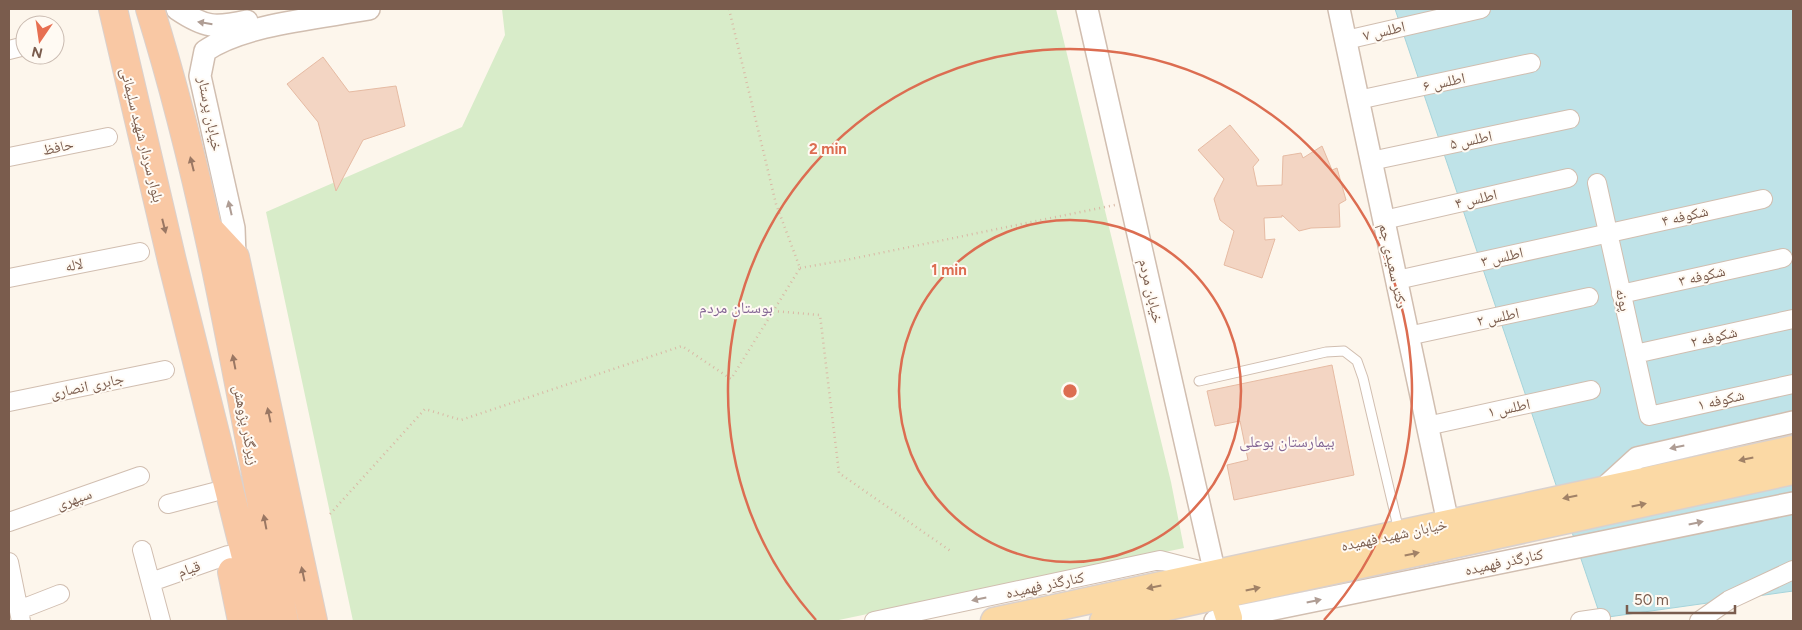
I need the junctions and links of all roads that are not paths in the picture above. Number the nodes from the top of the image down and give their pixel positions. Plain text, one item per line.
1 (113, 9) edge
2 (150, 9) edge
3 (177, 9) edge
4 (304, 9) edge
5 (369, 9) edge
6 (1087, 9) edge
7 (1339, 9) edge
8 (1481, 9) edge
9 (1346, 40) junction
10 (1530, 63) dead end
11 (1358, 100) junction
12 (1570, 119) dead end
13 (108, 137) dead end
14 (9, 157) edge
15 (1371, 161) junction
16 (1568, 178) dead end
17 (1597, 183) dead end
18 (1763, 199) dead end
19 (1384, 220) junction
20 (208, 228) junction
21 (1608, 233) junction
22 (140, 252) dead end
23 (234, 257) junction
24 (1783, 258) dead end
25 (172, 261) junction
26 (9, 278) edge
27 (1397, 280) junction
28 (1622, 294) junction
29 (1588, 297) dead end
30 (1793, 319) edge
31 (1408, 336) junction
32 (1635, 354) junction
33 (165, 370) dead end
34 (1199, 381) dead end
35 (1793, 384) edge
36 (1591, 390) dead end
37 (9, 402) edge
38 (1649, 416) joint
39 (1793, 422) edge
40 (1427, 426) junction
41 (1793, 448) edge
42 (1793, 471) edge
43 (140, 476) dead end
44 (1603, 489) junction
45 (214, 492) junction
46 (1793, 503) edge
47 (168, 504) dead end
48 (1447, 519) junction
49 (9, 522) edge
50 (1399, 529) junction
51 (142, 550) dead end
52 (228, 555) junction
53 (9, 562) edge
54 (1793, 570) edge
55 (151, 582) junction
56 (234, 582) junction
57 (60, 594) dead end
58 (1220, 599) edge
59 (20, 616) edge
60 (1262, 617) edge
61 (1601, 618) dead end
62 (161, 621) edge
63 (242, 621) edge
64 (249, 621) edge
65 (262, 621) edge
66 (284, 621) edge
67 (313, 621) edge
68 (874, 621) edge
69 (994, 621) edge
70 (1103, 621) edge
71 (1580, 621) edge
72 (1698, 621) edge

1 -> 25 highway, بلوار سردار شهید سلیمانی
20 -> 2 highway
4 -> 3 street
23 -> 5 street, خیابان پرستار
6 - 58 street, خیابان مردم
7 - 9 street, دکتر سعیدی جم
8 - 9 street, اطلس ۷
9 - 11 street, دکتر سعیدی جم
10 - 11 street, اطلس ۶
11 - 15 street, دکتر سعیدی جم
12 - 15 street, اطلس ۵
13 - 14 street, حافظ
15 - 19 street, دکتر سعیدی جم
16 - 19 street, اطلس ۴
17 - 21 street, پونه
18 - 21 street, شکوفه ۴
19 - 27 street, دکتر سعیدی جم
20 - 23 highway
66 -> 20 highway, زیرگذر پژوهش
21 - 27 street, اطلس ۳
21 - 28 street, پونه
22 - 26 street, لاله
67 -> 23 highway
24 - 28 street, شکوفه ۳
25 - 45 highway
25 - 65 highway, زیرگذر پژوهش
27 - 31 street, دکتر سعیدی جم
28 - 32 street, پونه
29 - 31 street, اطلس ۲
30 - 32 street, شکوفه ۲
31 - 40 street, دکتر سعیدی جم
32 - 38 street, پونه
33 - 37 street, جابری انصاری
34 - 50 lane
35 - 38 street, شکوفه ۱
36 - 40 street, اطلس ۱
39 -> 44 street
40 - 48 street, دکتر سعیدی جم
41 -> 44 main road, خیابان شهید فهمیده
58 -> 42 main road, خیابان شهید فهمیده
43 - 49 street, سپهری
44 -> 48 main road, خیابان شهید فهمیده
45 - 47 street
45 - 52 highway
60 -> 46 street, کنارگذر فهمیده
48 - 50 main road, خیابان شهید فهمیده
50 - 58 main road, خیابان شهید فهمیده
51 - 55 street
52 - 55 street, قیام
52 - 56 highway
53 - 59 street
54 - 72 street
55 - 62 street
56 - 63 highway
56 - 64 highway
57 - 59 street
58 - 60 street, کنارگذر فهمیده
58 -> 68 street, کنارگذر فهمیده
58 -> 69 main road, خیابان شهید فهمیده
58 - 70 main road, خیابان شهید فهمیده
61 - 71 street

